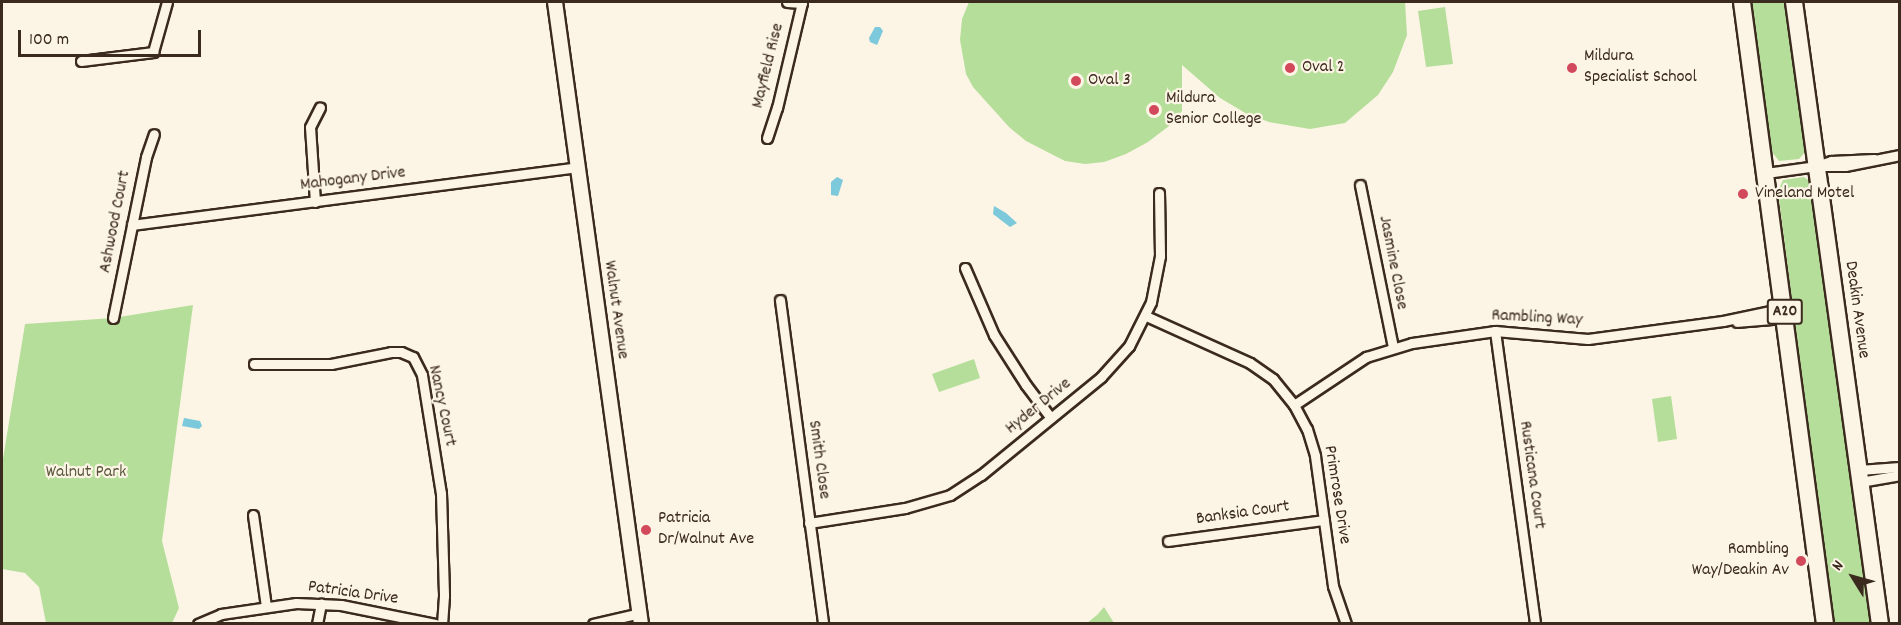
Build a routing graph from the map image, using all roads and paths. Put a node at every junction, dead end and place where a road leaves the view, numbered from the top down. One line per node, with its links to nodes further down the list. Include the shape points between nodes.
1 (168, 2): 7 (street, via 153,52)
2 (555, 2): 13 (street, Walnut Avenue)
3 (787, 2): 4 (street)
4 (802, 2): 10 (street, Mayfield Rise)
5 (1742, 2): 14 (highway, A20)
6 (1794, 2): 12 (highway, Deakin Avenue)
7 (81, 61)
8 (320, 107): 17 (street, via 310,127)
9 (154, 134): 18 (street, Ashwood Court)
10 (767, 138)
11 (1899, 155): 12 (street, via 1844,159)
12 (1817, 166): 14 (street); 31 (highway, Deakin Avenue)
13 (577, 167): 17 (street, Mahogany Drive); 38 (street, Walnut Avenue)
14 (1766, 173): 21 (highway, A20)
15 (1360, 185): 25 (street, Jasmine Close)
16 (1159, 193): 22 (street, Hyder Drive, via 1160,256)
17 (315, 202): 18 (street, Mahogany Drive)
18 (132, 225): 23 (street, Ashwood Court)
19 (965, 268): 28 (street, via 1000,344)
20 (780, 300): 34 (street, Smith Close)
21 (1785, 313): 24 (street, Rambling Way, via 1761,322 1723,321 1588,339); 47 (highway, A20)
22 (1146, 316): 27 (street, Primrose Drive, via 1250,363 1273,379); 28 (street, Hyder Drive, via 1115,363)
23 (113, 318)
24 (1495, 331): 25 (street, Rambling Way); 46 (street, Rusticana Court)
25 (1393, 347): 27 (street, Rambling Way, via 1366,357)
26 (254, 364): 42 (street, Nancy Court, via 331,364 391,352 413,357 422,375 441,494)
27 (1294, 405): 33 (street, Primrose Drive, via 1311,442)
28 (1051, 418): 34 (street, Hyder Drive, via 981,475 942,498)
29 (1899, 467): 31 (street)
30 (1899, 475): 31 (street)
31 (1859, 476): 48 (highway, Deakin Avenue)
32 (253, 515): 37 (street)
33 (1324, 520): 35 (street, Banksia Court); 45 (street, Primrose Drive, via 1333,586)
34 (809, 523): 44 (street, Smith Close)
35 (1168, 542)
36 (321, 603): 37 (street, Patricia Drive); 40 (street); 41 (street, Patricia Drive)
37 (266, 606): 39 (street, Patricia Drive, via 220,614)
38 (640, 618): 43 (street)
39 (198, 624)
40 (316, 624)
41 (435, 624)
42 (442, 624)
43 (593, 624)
44 (823, 624)
45 (1346, 624)
46 (1535, 624)
47 (1825, 624)
48 (1880, 624)

